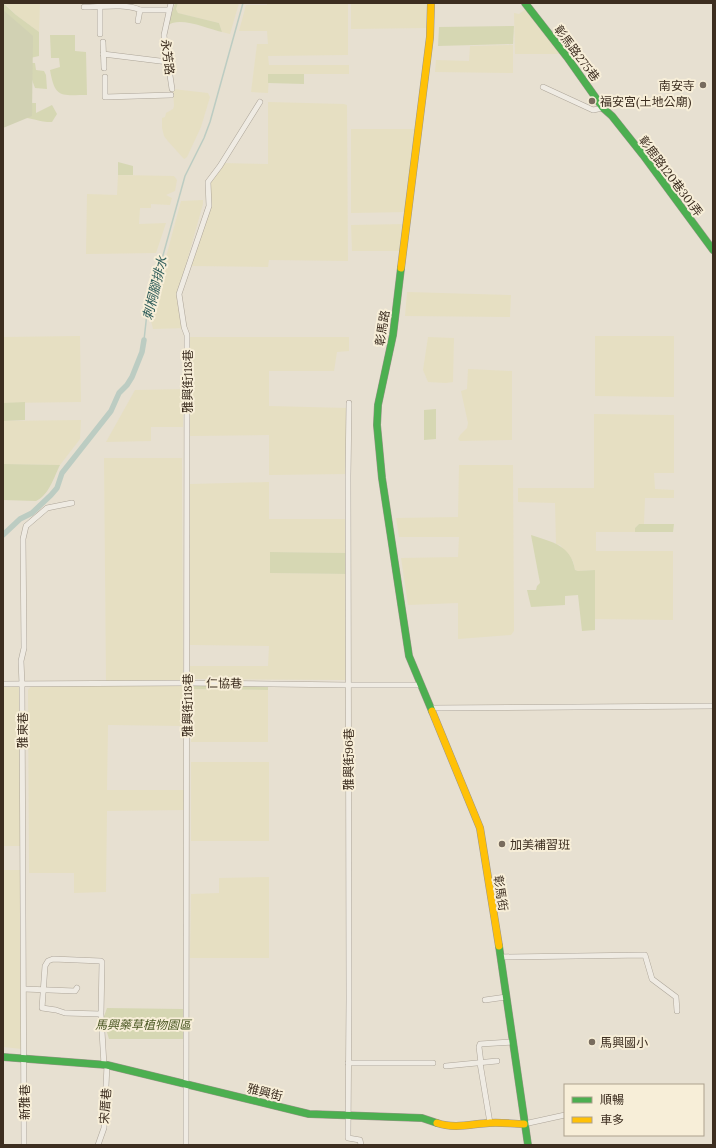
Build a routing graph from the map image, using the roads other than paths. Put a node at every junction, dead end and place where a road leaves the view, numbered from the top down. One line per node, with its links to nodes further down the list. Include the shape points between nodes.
1 (171, 3): 7 (street, 永芳路)
2 (432, 3): 24 (street, 彰馬路, via 393,335 378,405 377,425 382,478)
3 (524, 3): 19 (street, 彰馬路275巷)
4 (103, 5): 5 (street); 6 (street, via 134,7); 9 (street)
5 (84, 7)
6 (140, 10): 7 (street); 8 (street)
7 (169, 10): 12 (street, 永芳路, via 164,35)
8 (138, 21)
9 (100, 34)
10 (103, 42): 11 (street)
11 (103, 54): 12 (street); 13 (street)
12 (168, 62): 16 (street, 永芳路)
13 (104, 68)
14 (105, 77): 17 (street, via 106,97)
15 (543, 87): 19 (street, via 593,110)
16 (172, 89)
17 (171, 95)
18 (260, 102): 25 (street, 雅興街118巷, via 208,182 209,206 179,294 184,327 188,334)
19 (603, 108): 20 (street, 彰馬路275巷)
20 (612, 116): 21 (street, 彰鹿路120巷301弄)
21 (713, 250)
22 (349, 403): 28 (street, 雅興街96巷)
23 (72, 503): 27 (street, 雅東巷, via 47,508 26,526 24,648 20,660)
24 (409, 656): 29 (street, 彰馬街)
25 (187, 683): 27 (street, 仁協巷); 28 (street, 仁協巷); 49 (street, 雅興街118巷)
26 (3, 684): 27 (street, 仁協巷)
27 (22, 684): 34 (street, 雅東巷)
28 (348, 685): 29 (street, 仁協巷); 44 (street, 雅興街96巷)
29 (421, 685): 31 (street, 彰馬街)
30 (713, 706): 31 (street)
31 (431, 708): 32 (street, 彰馬街, via 480,828)
32 (501, 957): 36 (street, 彰馬街); 38 (street, via 645,956 652,979 676,997)
33 (77, 988): 35 (street, via 75,991)
34 (24, 989): 35 (street); 42 (street, 雅東巷)
35 (43, 990): 39 (street, via 42,1008 65,1013); 39 (street, via 45,966 50,960 101,961)
36 (506, 997): 37 (street); 40 (street, 彰馬街)
37 (485, 1000)
38 (677, 1011)
39 (101, 1014): 47 (street)
40 (512, 1042): 46 (street, via 480,1044); 53 (street, 彰馬街)
41 (3, 1057): 42 (street, 雅興街)
42 (24, 1059): 47 (street, 雅興街); 54 (street, 新雅巷)
43 (497, 1061): 46 (street)
44 (348, 1062): 45 (street); 50 (street, 雅興街96巷)
45 (433, 1063)
46 (481, 1063): 48 (street); 52 (street)
47 (106, 1065): 49 (street, 雅興街); 55 (street, 宋厝巷, via 104,1128)
48 (446, 1066)
49 (185, 1084): 50 (street, 雅興街, via 309,1114); 56 (street, 雅興街118巷)
50 (348, 1114): 52 (street, 雅興街, via 422,1118 450,1126); 57 (street, 雅興街96巷, via 348,1138 360,1140)
51 (564, 1115): 53 (street)
52 (490, 1123): 53 (street, 雅興街)
53 (524, 1124): 58 (street, 彰馬街)
54 (24, 1145)
55 (98, 1145)
56 (186, 1145)
57 (361, 1145)
58 (528, 1145)

